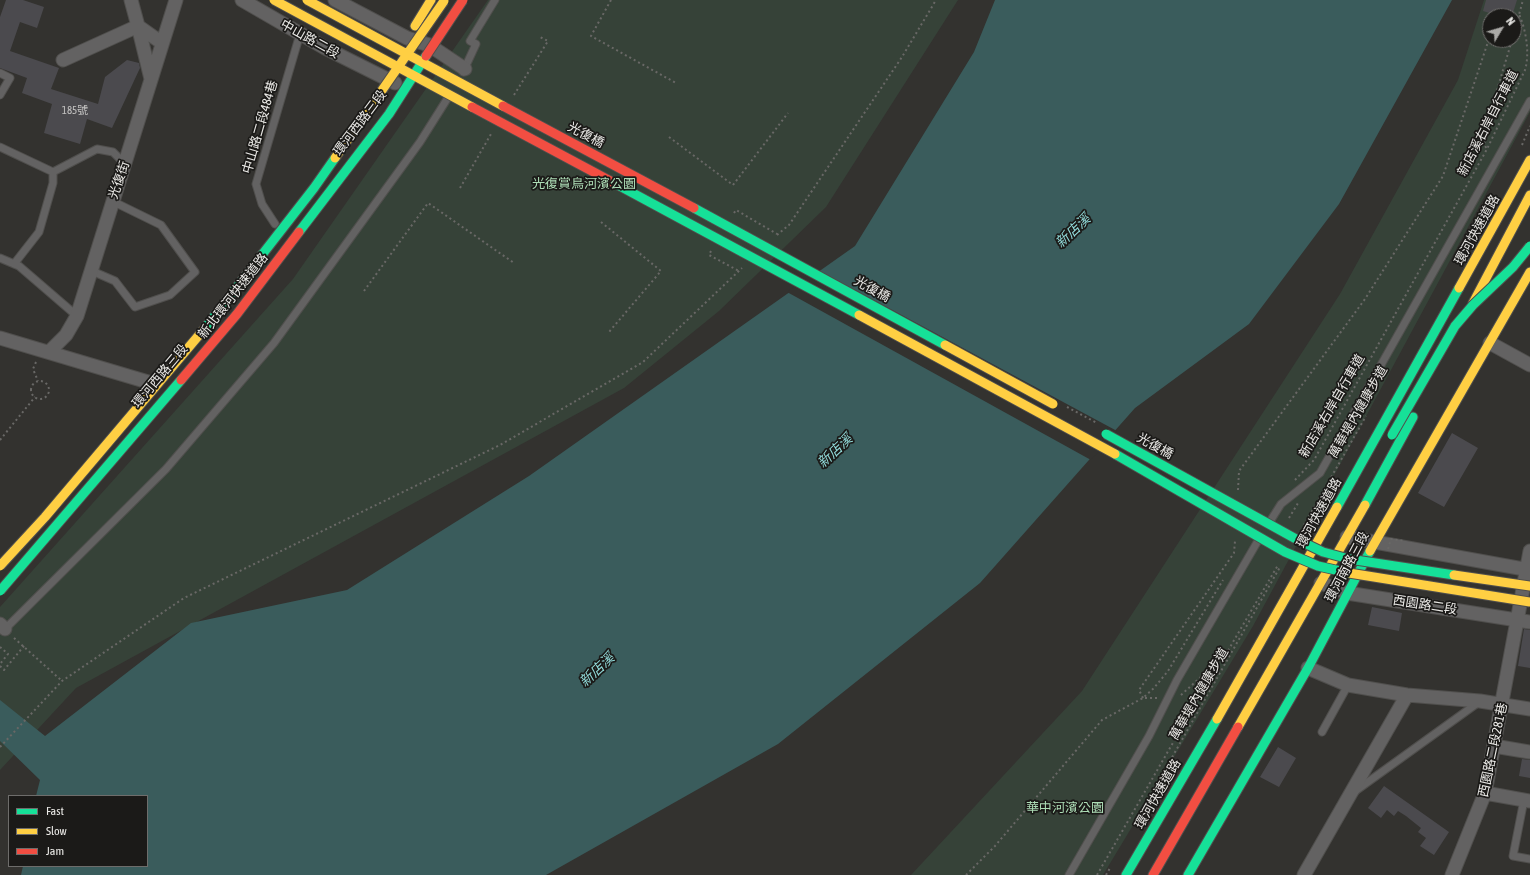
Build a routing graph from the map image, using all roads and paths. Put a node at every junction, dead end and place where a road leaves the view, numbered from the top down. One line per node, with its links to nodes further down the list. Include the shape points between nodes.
1 (130, 0): 15 (street)
2 (176, 0): 19 (street, 光復街)
3 (242, 0): 16 (street, 中山路二段)
4 (274, 0): 101 (main road, 光復橋, bridge, via 1082,435 1285,552 1318,566 1364,576)
5 (307, 0): 71 (main road, 光復橋, bridge)
6 (336, 0): 18 (street)
7 (431, 0): 18 (main road)
8 (445, 0): 92 (main road, 新北環河快速道路, bridge, via 300,206 199,335)
9 (458, 0): 20 (main road, 環河西路三段)
10 (462, 0): 99 (main road, 新北環河快速道路, bridge, via 389,114 237,314)
11 (495, 0): 24 (lane, via 470,41 476,44)
12 (612, 0): 28 (path, via 591,36)
13 (936, 0): 51 (path, via 902,57 789,224)
14 (1522, 21): 39 (path, 新店溪右岸自行車道, via 1528,60)
15 (138, 26): 19 (street); 23 (street); 27 (street)
16 (300, 34): 26 (street, 中山路二段); 50 (lane, 中山路二段484巷, via 256,184 262,204)
17 (540, 37): 31 (path, via 548,41)
18 (407, 38): 20 (street); 26 (main road)
19 (162, 44): 27 (street, 光復街)
20 (429, 45): 24 (street); 29 (main road, 環河西路三段)
21 (1486, 48): 77 (path, via 1443,176 1365,299 1239,472)
22 (1510, 48): 39 (path, via 1483,137)
23 (63, 60)
24 (465, 69): 103 (lane, via 420,142 274,343 166,469)
25 (0, 73): 30 (lane, via 10,78)
26 (378, 78): 29 (street, 中山路二段)
27 (151, 80): 43 (street, 光復街)
28 (676, 83)
29 (402, 87): 95 (main road, 環河西路三段, via 189,363)
30 (0, 95)
31 (511, 101)
32 (1530, 101): 127 (lane, via 1320,473 1280,504 1176,680 1149,736)
33 (360, 106): 42 (main road, 環河西路三段)
34 (788, 113): 37 (path, via 733,185)
35 (1530, 126): 40 (path)
36 (495, 128): 45 (path)
37 (669, 137)
38 (0, 147): 44 (lane)
39 (1487, 149): 76 (path, 新店溪右岸自行車道, via 1314,460)
40 (1519, 151)
41 (1530, 160): 105 (main road, 環河快速道路)
42 (320, 163)
43 (125, 164): 44 (lane, via 113,152 97,149); 48 (street, 光復街)
44 (53, 172): 55 (lane, via 53,184 39,232)
45 (460, 188)
46 (301, 189): 50 (main road)
47 (1530, 194): 83 (main road, via 1384,472)
48 (112, 201): 57 (street, 光復街); 57 (lane, via 161,225 195,272 170,295 135,307 115,281)
49 (601, 222): 62 (path, via 661,272)
50 (275, 224): 60 (main road)
51 (772, 240)
52 (1530, 246): 74 (main road, bridge, via 1458,322)
53 (0, 258): 55 (lane)
54 (514, 263): 59 (path, via 428,203)
55 (14, 264): 61 (lane)
56 (745, 266): 109 (path, via 643,362 500,445 184,598)
57 (92, 271): 61 (street, 光復街)
58 (1530, 272): 64 (main road, 環河南路三段)
59 (364, 291)
60 (218, 296)
61 (77, 316): 66 (street, 光復街, via 66,335)
62 (609, 332)
63 (1, 340): 66 (street)
64 (1490, 343): 67 (street); 86 (main road, 環河南路三段)
65 (178, 345): 69 (main road, 環河西路三段)
66 (46, 351): 68 (path, via 32,369); 69 (street)
67 (1530, 365)
68 (38, 381): 70 (path, via 32,386 31,392); 70 (path, via 46,384 48,392 43,398)
69 (148, 382): 79 (main road, 環河西路三段)
70 (35, 397): 75 (path)
71 (1063, 410)
72 (1366, 416): 82 (path, 萬華堤內健康步道)
73 (1098, 429): 87 (main road, 光復橋, bridge, via 1296,539)
74 (1390, 439)
75 (0, 440)
76 (1292, 483)
77 (1237, 494)
78 (1301, 499): 81 (path)
79 (46, 500)
80 (31, 518): 89 (main road)
81 (1289, 520)
82 (1304, 526)
83 (1347, 537): 86 (street); 97 (main road)
84 (1235, 538): 112 (path, via 1234,553 1139,690)
85 (1405, 541): 90 (path, bridge, via 1391,539)
86 (1374, 543): 94 (street); 100 (main road, 環河南路三段)
87 (1324, 549): 98 (main road, 光復橋, bridge, via 1374,563); 105 (main road)
88 (1530, 551): 94 (street, 西園路二段281巷)
89 (0, 553)
90 (1386, 554)
91 (1280, 560): 128 (path, via 1226,654 1210,670 1209,680)
92 (0, 566)
93 (1281, 566): 123 (path, 萬華堤內健康步道)
94 (1528, 569): 102 (street, 西園路二段281巷)
95 (0, 578)
96 (1224, 578): 112 (path, via 1168,671)
97 (1321, 583): 100 (street, 西園路二段); 131 (main road)
98 (1530, 586)
99 (0, 591)
100 (1347, 593): 102 (street, 西園路二段); 108 (main road, 環河南路三段)
101 (1530, 602)
102 (1524, 621): 114 (street, 西園路二段281巷)
103 (3, 627): 104 (path)
104 (24, 646): 107 (path, via 4,670); 109 (path)
105 (1259, 646): 130 (main road, 環河快速道路)
106 (0, 647): 107 (path, via 8,654)
107 (0, 665)
108 (1308, 668): 110 (street); 132 (main road, 環河南路三段)
109 (62, 681): 118 (path)
110 (1348, 685): 111 (street); 116 (lane)
111 (1407, 695): 113 (street); 121 (street)
112 (1144, 698): 126 (path, via 1102,720 995,846)
113 (1480, 701): 114 (street); 121 (lane)
114 (1502, 705): 115 (street); 117 (street, 西園路二段281巷)
115 (1530, 709)
116 (1322, 732)
117 (1494, 746): 119 (street); 120 (street, 西園路二段281巷)
118 (0, 747)
119 (1530, 752)
120 (1485, 793): 122 (street); 134 (street, 西園路二段281巷)
121 (1351, 795): 133 (street)
122 (1527, 800): 124 (lane, via 1513,856)
123 (1145, 806)
124 (1530, 859)
125 (1113, 861): 129 (path)
126 (966, 875)
127 (1069, 875)
128 (1097, 875)
129 (1106, 875)
130 (1126, 875)
131 (1153, 875)
132 (1188, 875)
133 (1304, 875)
134 (1452, 875)

